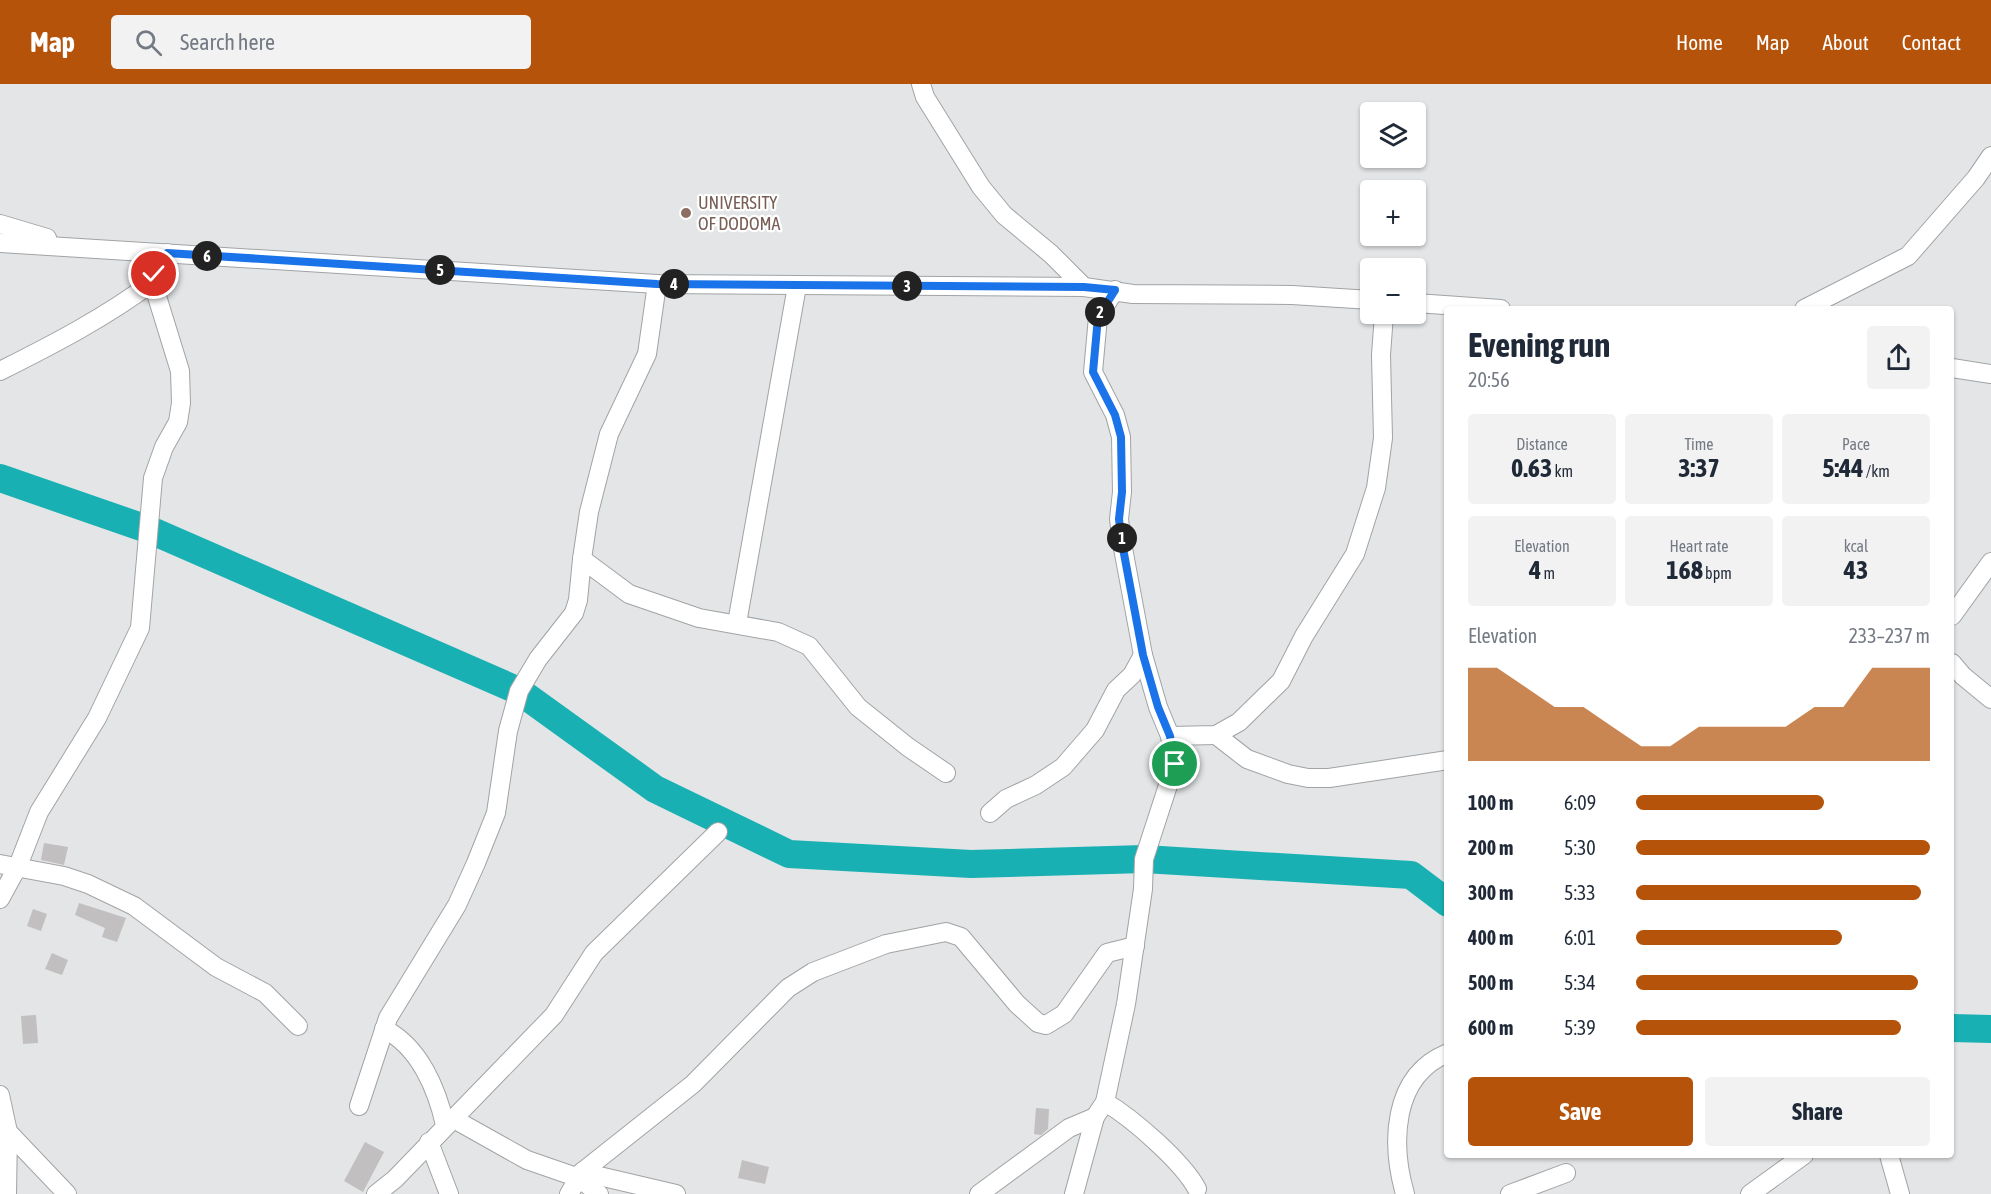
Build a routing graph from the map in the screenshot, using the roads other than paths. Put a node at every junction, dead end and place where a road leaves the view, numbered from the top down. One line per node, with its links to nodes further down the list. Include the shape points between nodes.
1 (921, 84): 10 (street, via 925,97 981,187 1004,215)
2 (1991, 156): 15 (street, via 1908,256)
3 (0, 224): 5 (street)
4 (0, 243): 5 (street)
5 (76, 247): 6 (street)
6 (167, 253): 7 (street, via 156,267); 8 (street)
7 (154, 281): 18 (street, via 123,304); 33 (street, via 182,391 178,422 153,478 140,628 97,718)
8 (657, 284): 9 (street); 20 (street, via 647,354 609,434 589,512)
9 (797, 286): 10 (street); 23 (street)
10 (1084, 287): 11 (street)
11 (1115, 290): 12 (street, via 1133,294); 24 (street, via 1098,317 1093,372 1115,415 1121,437 1119,519)
12 (1360, 299)
13 (1426, 304): 14 (street)
14 (1458, 306)
15 (1810, 306)
16 (1384, 324): 27 (street, via 1383,438 1376,488 1355,554 1281,681 1239,722)
17 (1954, 369): 19 (street)
18 (0, 371)
19 (1991, 374)
20 (582, 559): 23 (street, via 629,594 699,618); 37 (street, via 574,614 538,659 519,691 508,731 496,813 476,863 457,905 398,999)
21 (1991, 562): 22 (street)
22 (1954, 613)
23 (736, 623): 30 (street, via 786,634 809,646 858,707)
24 (1143, 655): 28 (street); 31 (street, via 1132,675 1116,690 1095,730 1063,767 1036,786 1006,799)
25 (1954, 665): 26 (street)
26 (1991, 699)
27 (1216, 735): 28 (street); 29 (street, via 1247,759 1308,778)
28 (1170, 736): 35 (street, via 1175,764 1144,859)
29 (1444, 761)
30 (946, 773)
31 (990, 813)
32 (718, 832): 42 (street, via 594,953 554,1015)
33 (9, 865): 34 (street); 36 (street, via 88,884 134,906 216,967 265,993)
34 (0, 899)
35 (1134, 946): 41 (street, via 1124,1015); 48 (street, via 1107,953 1064,1014 1046,1025 1038,1023 1017,1004 971,946 946,932 886,944 813,972 768,1006 693,1084)
36 (298, 1026)
37 (384, 1029): 40 (street); 42 (street, via 415,1055)
38 (1444, 1054): 59 (street, via 1418,1075 1401,1107 1396,1147)
39 (0, 1095): 43 (street)
40 (359, 1106)
41 (1100, 1110): 49 (street, via 1120,1111 1187,1174); 57 (street); 58 (street)
42 (448, 1122): 44 (street); 48 (street, via 527,1160)
43 (8, 1132): 50 (street); 51 (street)
44 (429, 1142): 52 (street); 53 (street)
45 (1800, 1158): 61 (street)
46 (1890, 1158): 62 (street)
47 (1566, 1173): 60 (street)
48 (580, 1175): 54 (street); 55 (street); 56 (street)
49 (1197, 1189)
50 (7, 1194)
51 (67, 1194)
52 (376, 1194)
53 (449, 1194)
54 (569, 1194)
55 (600, 1194)
56 (675, 1194)
57 (979, 1194)
58 (1074, 1194)
59 (1405, 1194)
60 (1510, 1194)
61 (1750, 1194)
62 (1900, 1194)

